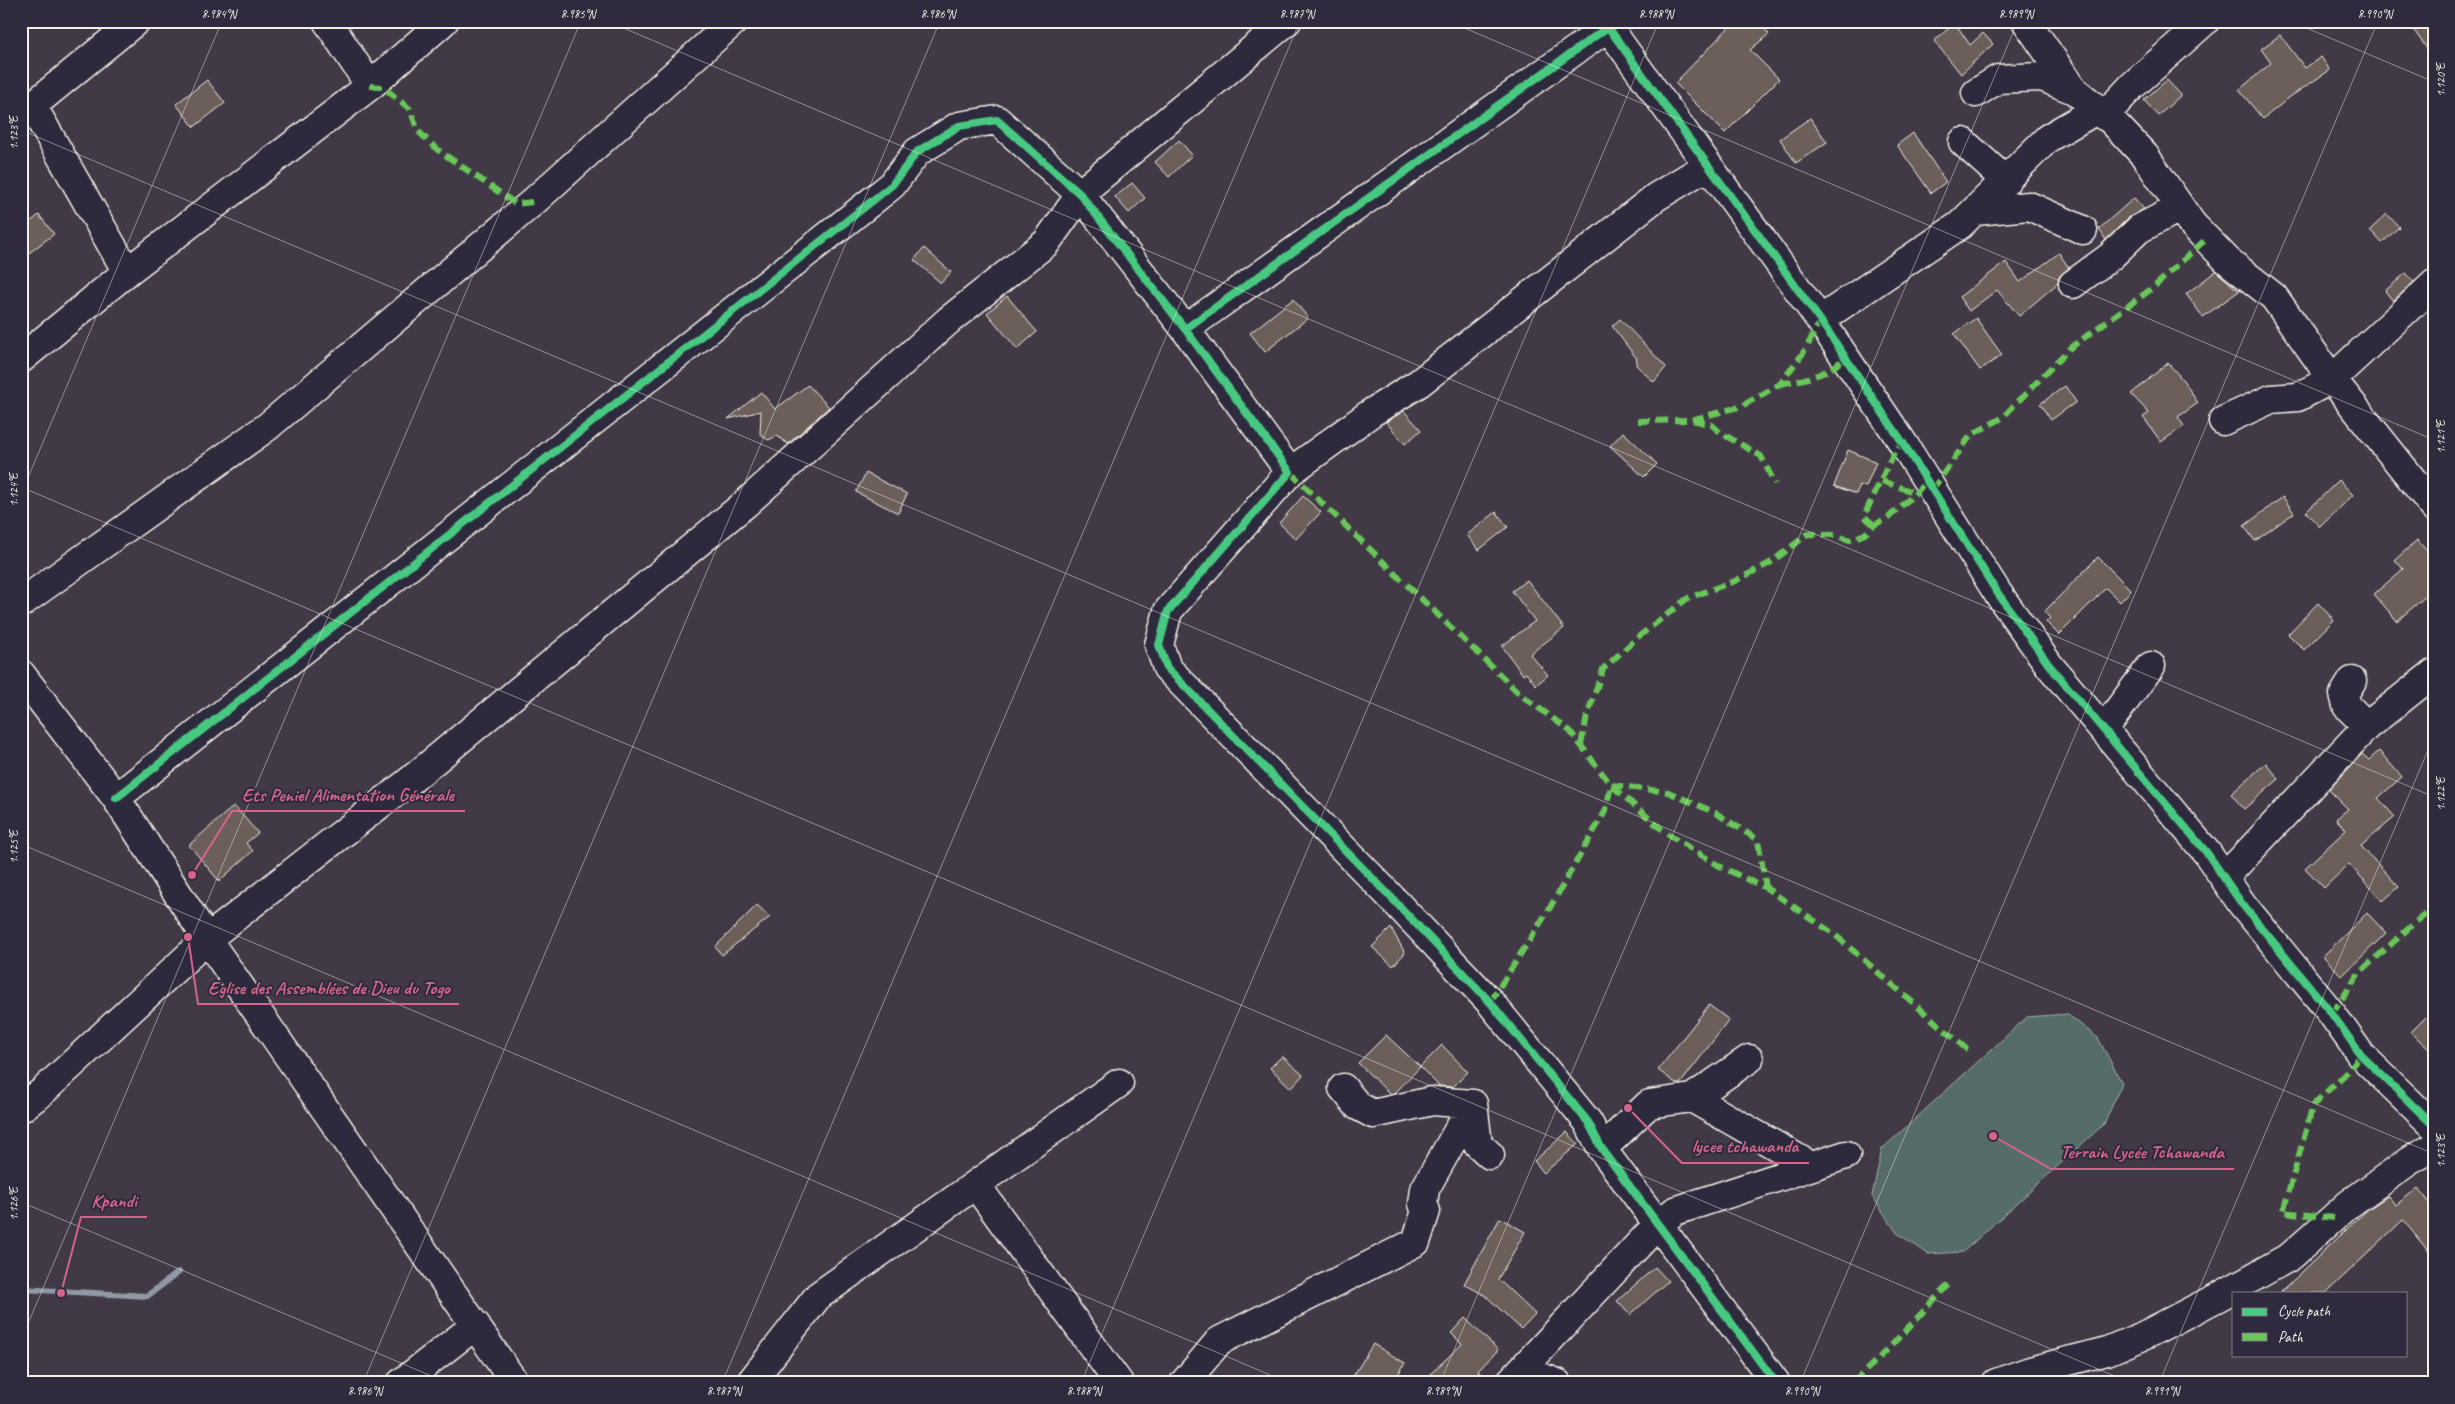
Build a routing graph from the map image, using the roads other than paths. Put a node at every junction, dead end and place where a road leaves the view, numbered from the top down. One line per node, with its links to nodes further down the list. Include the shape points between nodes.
1 (136, 21): 12 (street)
2 (327, 21): 9 (street)
3 (444, 21): 9 (street)
4 (734, 21): 31 (street, via 534,202 267,427)
5 (1287, 21): 17 (street)
6 (2026, 21): 10 (street)
7 (2205, 21): 13 (street)
8 (1609, 23): 15 (street); 25 (street)
9 (370, 86): 21 (street)
10 (2074, 90): 11 (street, via 2042,77 1998,79); 13 (street)
11 (1976, 93)
12 (27, 111): 21 (street)
13 (2100, 113): 16 (street, via 2048,138); 18 (street, via 2145,156)
14 (1963, 142): 16 (street)
15 (1707, 166): 24 (street); 29 (street, via 1656,197 1419,383)
16 (2006, 181): 19 (street)
17 (1080, 194): 25 (street); 38 (street, via 997,120 958,126 917,152 892,185 872,202); 40 (street, via 1046,243 949,320 745,504 406,784)
18 (2179, 208): 22 (street, via 2139,229 2111,256); 27 (street, via 2228,261 2274,297)
19 (1975, 211): 20 (street, via 2029,206); 24 (street, via 1960,225)
20 (2083, 230)
21 (128, 272): 26 (street)
22 (2073, 284)
23 (2434, 284): 27 (street)
24 (1820, 320): 37 (street, via 1997,592 2049,665)
25 (1185, 329): 29 (street)
26 (21, 359)
27 (2332, 379): 28 (street, via 2298,397 2271,399); 30 (street)
28 (2223, 421)
29 (1290, 472): 48 (street, via 1168,611 1159,645 1167,668 1490,1002 1588,1122)
30 (2434, 507)
31 (21, 603)
32 (2151, 666): 37 (street)
33 (21, 674): 38 (street)
34 (2434, 674): 36 (street)
35 (2352, 682): 36 (street, via 2344,694 2348,706)
36 (2366, 726): 39 (street)
37 (2104, 729): 39 (street)
38 (116, 798): 40 (street)
39 (2225, 877): 47 (street, via 2361,1055)
40 (207, 939): 46 (street); 55 (street)
41 (1750, 1059): 44 (street)
42 (1119, 1082): 53 (street)
43 (1343, 1088): 45 (street, via 1358,1106 1373,1114 1432,1101)
44 (1692, 1098): 48 (street, via 1649,1104); 52 (street)
45 (1473, 1104): 50 (street, via 1478,1144); 61 (street, via 1425,1189 1423,1204 1426,1211 1416,1242 1219,1341)
46 (21, 1108)
47 (2434, 1126)
48 (1602, 1149): 54 (street)
49 (2428, 1154): 64 (street, via 2349,1204 2291,1256 2220,1296 2107,1351)
50 (1490, 1155)
51 (1846, 1155): 52 (street)
52 (1811, 1166): 54 (street, via 1675,1211)
53 (976, 1185): 59 (street, via 818,1296); 60 (street)
54 (1658, 1224): 56 (street); 63 (street)
55 (476, 1324): 57 (street); 58 (street)
56 (1516, 1377): 62 (street)
57 (401, 1383)
58 (514, 1383)
59 (750, 1383)
60 (1119, 1383)
61 (1184, 1383)
62 (1557, 1383)
63 (1776, 1383)
64 (1996, 1383)

